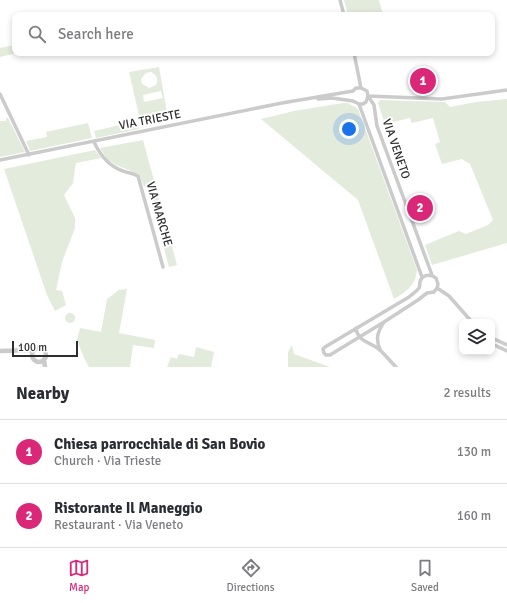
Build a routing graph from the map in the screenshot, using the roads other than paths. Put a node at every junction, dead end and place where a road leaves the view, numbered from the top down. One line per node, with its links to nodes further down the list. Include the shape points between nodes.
1 (340, 0): 2 (street)
2 (343, 12)
3 (355, 56): 4 (street)
4 (361, 88): 6 (street); 8 (street, via 367,91)
5 (507, 90): 8 (street, via 442,99)
6 (353, 91): 9 (street); 10 (street)
7 (0, 94): 13 (street)
8 (368, 96): 11 (street, via 365,102); 16 (street, VIA VENETO, via 374,105 377,126)
9 (304, 99): 10 (street, via 332,98); 12 (street, VIA TRIESTE)
10 (353, 101): 11 (street)
11 (359, 104): 17 (street, VIA VENETO)
12 (94, 142): 13 (street, VIA TRIESTE); 15 (street, VIA MARCHE, via 101,155 111,164 138,176)
13 (29, 155): 14 (street, VIA TRIESTE)
14 (0, 160)
15 (163, 267)
16 (432, 275): 17 (street); 19 (street, via 437,280)
17 (422, 278): 18 (street)
18 (420, 286): 20 (street); 23 (street, via 409,297)
19 (437, 288): 20 (street, via 431,293); 21 (street, via 449,296)
20 (426, 293): 22 (street)
21 (469, 319)
22 (384, 322): 24 (street); 28 (street, via 377,337)
23 (356, 328): 24 (street); 24 (street, via 325,347 323,351 330,355)
24 (359, 337): 28 (street)
25 (495, 339): 27 (street)
26 (495, 345): 30 (street)
27 (507, 345)
28 (380, 350): 35 (street)
29 (0, 351): 31 (street)
30 (507, 351)
31 (33, 352): 32 (street, via 38,348 44,350); 33 (street, via 34,359)
32 (44, 359): 33 (street); 34 (street)
33 (38, 361): 34 (street)
34 (44, 367)
35 (396, 367)

